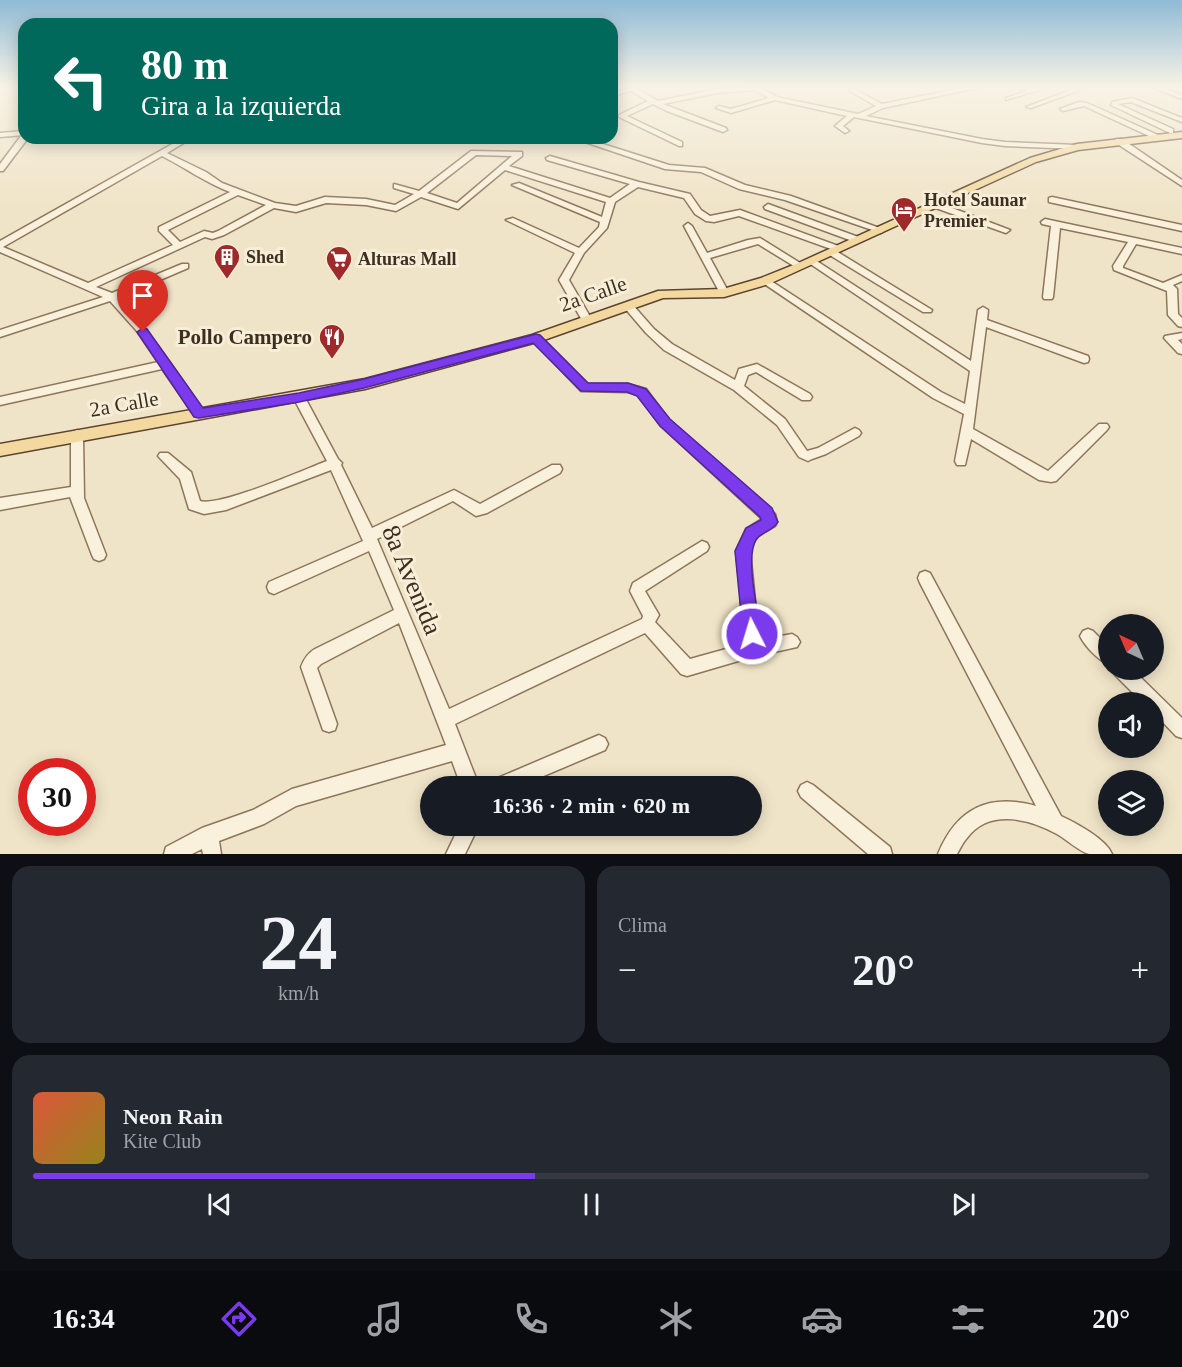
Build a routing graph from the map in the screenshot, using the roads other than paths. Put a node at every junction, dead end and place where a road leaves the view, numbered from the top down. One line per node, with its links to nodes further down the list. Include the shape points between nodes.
1 (643, 127): 18 (street)
2 (715, 127): 8 (street)
3 (840, 127): 9 (street)
4 (916, 127): 19 (street, via 1005,144)
5 (1131, 127): 13 (street)
6 (1162, 127): 10 (street)
7 (1182, 128): 10 (street)
8 (723, 130)
9 (845, 131)
10 (1176, 133): 13 (main road, 2a Calle)
11 (18, 136): 12 (street)
12 (0, 137)
13 (1149, 137): 14 (main road, 2a Calle)
14 (1119, 141): 19 (main road, 2a Calle); 25 (street)
15 (18, 144): 23 (street)
16 (177, 144): 20 (street)
17 (597, 144): 41 (street, via 668,167 702,170 742,187 788,198)
18 (678, 144)
19 (1077, 147): 33 (main road, 2a Calle, via 1033,160)
20 (162, 153): 28 (street); 46 (street)
21 (550, 158): 24 (street)
22 (504, 166): 29 (street, via 458,206); 29 (street, via 519,154 474,153); 31 (street)
23 (0, 169)
24 (637, 184): 31 (street); 47 (street, via 687,196 698,212 710,220 740,213)
25 (1182, 184)
26 (516, 185): 36 (street)
27 (397, 186): 29 (street)
28 (237, 192): 32 (street); 45 (street, via 162,229)
29 (420, 194): 32 (street, via 396,208 325,200 296,209)
30 (1052, 200): 40 (street)
31 (611, 201): 36 (street)
32 (273, 205): 45 (street, via 221,233 204,234)
33 (936, 206): 41 (main road, 2a Calle); 42 (street)
34 (768, 207): 43 (street)
35 (510, 220): 49 (street)
36 (605, 221): 49 (street)
37 (1045, 222): 38 (street)
38 (1056, 224): 44 (street); 59 (street)
39 (688, 226): 50 (street)
40 (1182, 228)
41 (881, 230): 43 (main road, 2a Calle)
42 (1006, 230)
43 (858, 240): 47 (main road, 2a Calle)
44 (1133, 242): 48 (street); 56 (street, via 1119,270)
45 (178, 245): 55 (street)
46 (0, 247): 55 (street)
47 (835, 251): 51 (main road, 2a Calle); 61 (street)
48 (1182, 251)
49 (580, 252): 62 (street, via 564,280)
50 (705, 257): 51 (street, via 760,242); 57 (street)
51 (806, 263): 54 (main road, 2a Calle); 70 (street)
52 (185, 266): 58 (street)
53 (1182, 278): 56 (street)
54 (765, 281): 57 (main road, 2a Calle); 75 (street, via 937,395)
55 (89, 286): 58 (street)
56 (1168, 286): 63 (street, via 1173,315)
57 (724, 293): 60 (main road, 2a Calle, via 662,294)
58 (112, 297): 64 (street); 69 (street)
59 (1048, 297)
60 (628, 306): 62 (main road, 2a Calle); 71 (street, via 668,347)
61 (927, 310)
62 (587, 320): 66 (main road, 2a Calle)
63 (1182, 324)
64 (0, 334)
65 (1182, 336): 67 (street, via 1169,338)
66 (536, 338): 73 (main road, 2a Calle); 98 (street, via 585,388 628,388 642,392 665,423 770,518 767,526 751,533 743,551)
67 (1182, 350)
68 (1084, 359): 70 (street, via 982,316)
69 (166, 364): 74 (street); 76 (street)
70 (975, 369): 75 (street)
71 (738, 387): 72 (street, via 743,372 758,368); 79 (street, via 781,422 798,449 808,456)
72 (806, 397)
73 (299, 398): 76 (main road, 2a Calle); 84 (street, 8a Avenida)
74 (0, 401)
75 (970, 412): 78 (street)
76 (199, 413): 80 (main road, 2a Calle)
77 (1103, 427): 78 (street, via 1051,477)
78 (967, 431): 83 (street)
79 (855, 433)
80 (77, 435): 81 (main road, 2a Calle); 86 (street)
81 (0, 450)
82 (164, 456): 84 (street, via 186,476 194,505 204,508 226,504)
83 (961, 460)
84 (336, 463): 88 (street, 8a Avenida)
85 (556, 469): 88 (street, via 482,509 476,510 454,495)
86 (76, 491): 87 (street); 90 (street)
87 (0, 504)
88 (369, 541): 92 (street); 93 (street, 8a Avenida)
89 (702, 546): 94 (street, via 638,588 639,597 651,615)
90 (99, 555)
91 (925, 578): 108 (street)
92 (274, 587)
93 (402, 614): 100 (street, 8a Avenida); 101 (street, via 321,654 312,663 310,672)
94 (647, 624): 98 (street, via 687,668); 100 (street)
95 (1088, 636): 97 (street)
96 (792, 642): 98 (street)
97 (1098, 646)
98 (752, 649)
99 (1132, 680): 102 (street)
100 (444, 720): 104 (street, 8a Avenida)
101 (328, 724)
102 (1182, 730)
103 (599, 744): 106 (street)
104 (457, 751): 105 (street, 8a Avenida); 109 (street, via 292,798 258,818)
105 (466, 776)
106 (523, 776)
107 (807, 791): 114 (street)
108 (1053, 820): 115 (street, via 998,809 978,814 963,824); 116 (street)
109 (209, 835): 111 (street); 112 (street)
110 (464, 836): 113 (street)
111 (173, 854)
112 (212, 854)
113 (454, 854)
114 (883, 854)
115 (947, 854)
116 (1103, 854)

